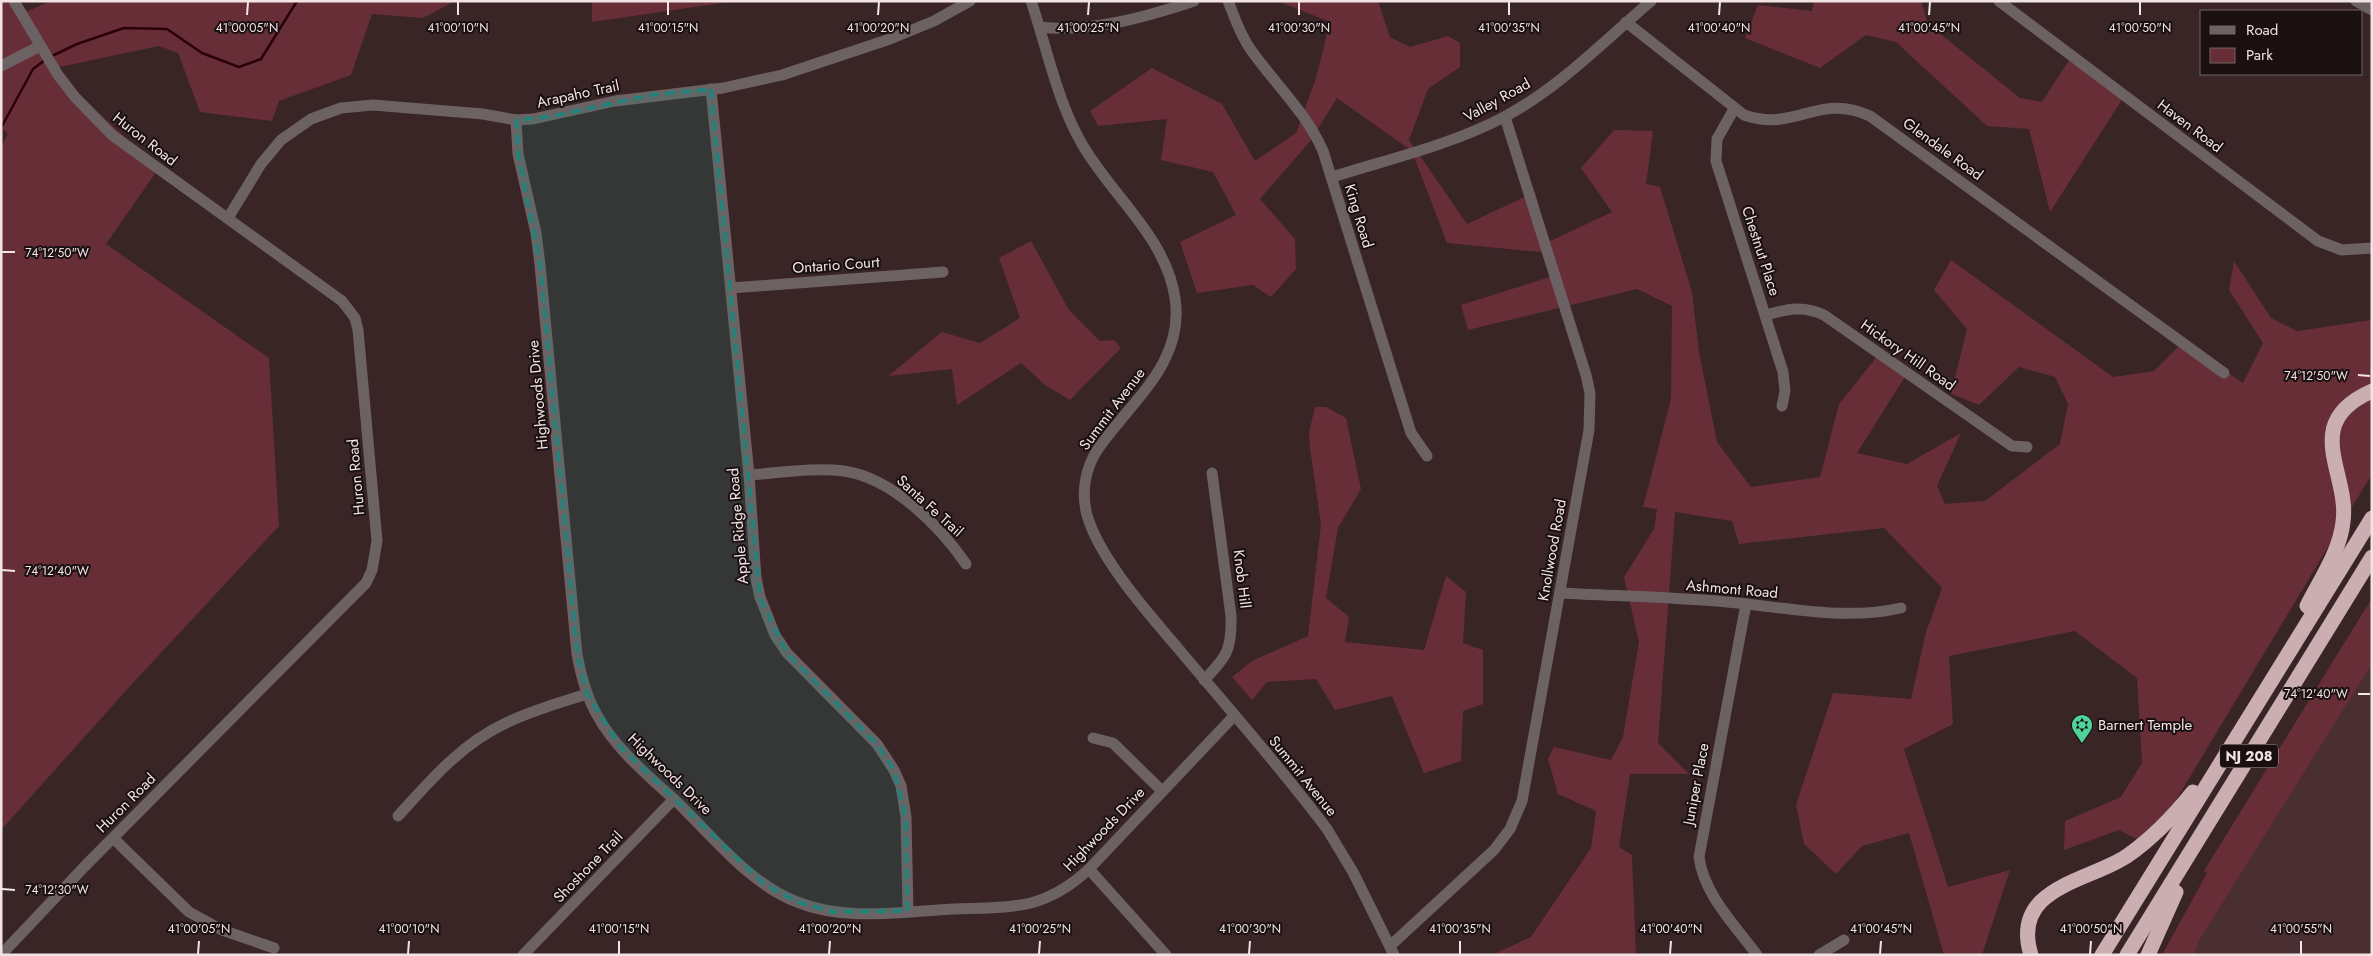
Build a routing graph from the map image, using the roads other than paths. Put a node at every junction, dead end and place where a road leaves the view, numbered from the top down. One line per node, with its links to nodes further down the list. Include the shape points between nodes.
1 (14, 1): 12 (street, Huron Road)
2 (970, 1): 14 (street, Arapaho Trail, via 934,21 890,39 782,75)
3 (1032, 1): 11 (street, Summit Avenue)
4 (1194, 1): 11 (street, via 1108,23 1062,29)
5 (1228, 1): 18 (street, King Road, via 1250,49 1316,134)
6 (1651, 1): 10 (street, Valley Road)
7 (1999, 1): 20 (street, Haven Road, via 2318,241 2342,250)
8 (2356, 1): 9 (street)
9 (2372, 10)
10 (1626, 22): 15 (street, Glendale Road); 16 (street, Valley Road, via 1546,90)
11 (1040, 27): 37 (street, Summit Avenue, via 1062,98 1081,143 1159,252 1172,281 1175,299 1176,321 1168,358 1091,461 1084,487 1087,515 1131,591)
12 (40, 46): 13 (street); 19 (street, Huron Road, via 75,97 112,134)
13 (1, 66)
14 (711, 89): 17 (street, Arapaho Trail, via 650,95 553,116); 22 (street, Apple Ridge Road)
15 (1734, 109): 23 (street, Chestnut Place, via 1717,139 1716,161); 24 (street, Glendale Road, via 1769,121 1794,118 1831,107 1857,110 1870,116)
16 (1505, 117): 18 (street, Valley Road, via 1451,140); 34 (street, Knollwood Road, via 1590,393 1590,430)
17 (516, 120): 19 (street, Arapaho Trail, via 483,114 372,105 326,113 296,128 269,153); 39 (street, Highwoods Drive, via 518,154 540,265 577,654)
18 (1332, 178): 28 (street, King Road, via 1411,433)
19 (228, 218): 47 (street, Huron Road, via 342,301 355,318 376,554 366,583)
20 (2372, 248)
21 (943, 272): 22 (street, Ontario Court)
22 (731, 288): 30 (street, Apple Ridge Road)
23 (1766, 315): 26 (street, Chestnut Place, via 1783,372 1785,391); 27 (street, Hickory Hill Road, via 1798,308 1824,315 2012,446)
24 (2224, 373)
25 (2372, 390): 38 (highway, via 2353,400 2335,428 2332,448 2343,504 2343,525 2330,560)
26 (1782, 406)
27 (2026, 448)
28 (1427, 456)
29 (1212, 473): 37 (street, Knob Hill, via 1232,635 1225,659)
30 (749, 475): 33 (street, Santa Fe Trail, via 828,470 875,480 902,498 944,536); 49 (street, Apple Ridge Road, via 756,578 775,635 800,667 877,744 900,786 906,817)
31 (2372, 518): 38 (highway, NJ 208)
32 (2372, 557): 43 (highway, NJ 208)
33 (966, 564)
34 (1560, 593): 35 (street, Ashmont Road); 52 (street, Knollwood Road, via 1517,816 1494,850)
35 (1746, 604): 36 (street, Ashmont Road, via 1836,615 1880,613); 56 (street, Juniper Place, via 1699,857 1709,890)
36 (1901, 608)
37 (1204, 680): 40 (street, Summit Avenue)
38 (2271, 682): 42 (highway, NJ 208)
39 (587, 694): 45 (street, Highwoods Drive, via 596,715 620,747); 46 (street, via 526,714 484,735 450,761)
40 (1234, 716): 44 (street, Highwoods Drive); 52 (street, Summit Avenue, via 1326,829 1353,872)
41 (1093, 738): 44 (street, via 1113,742)
42 (2229, 749): 58 (highway, via 2175,814 2145,843 2105,868 2065,883 2047,895 2030,922 2028,942); 59 (highway, NJ 208)
43 (2249, 756): 60 (highway, NJ 208); 61 (highway, via 2172,898)
44 (1162, 790): 48 (street, Highwoods Drive)
45 (674, 799): 49 (street, Highwoods Drive, via 751,873 780,894 820,909 851,913); 53 (street, Shoshone Trail)
46 (398, 816)
47 (113, 838): 51 (street, via 189,912 222,930); 54 (street, Huron Road)
48 (1089, 869): 49 (street, Highwoods Drive, via 1061,890 1031,903); 55 (street)
49 (908, 911)
50 (1844, 940): 57 (street)
51 (274, 948)
52 (1392, 950)
53 (526, 954)
54 (1, 955)
55 (1166, 955)
56 (1757, 955)
57 (1819, 955)
58 (2031, 955)
59 (2102, 955)
60 (2127, 955)
61 (2148, 955)

